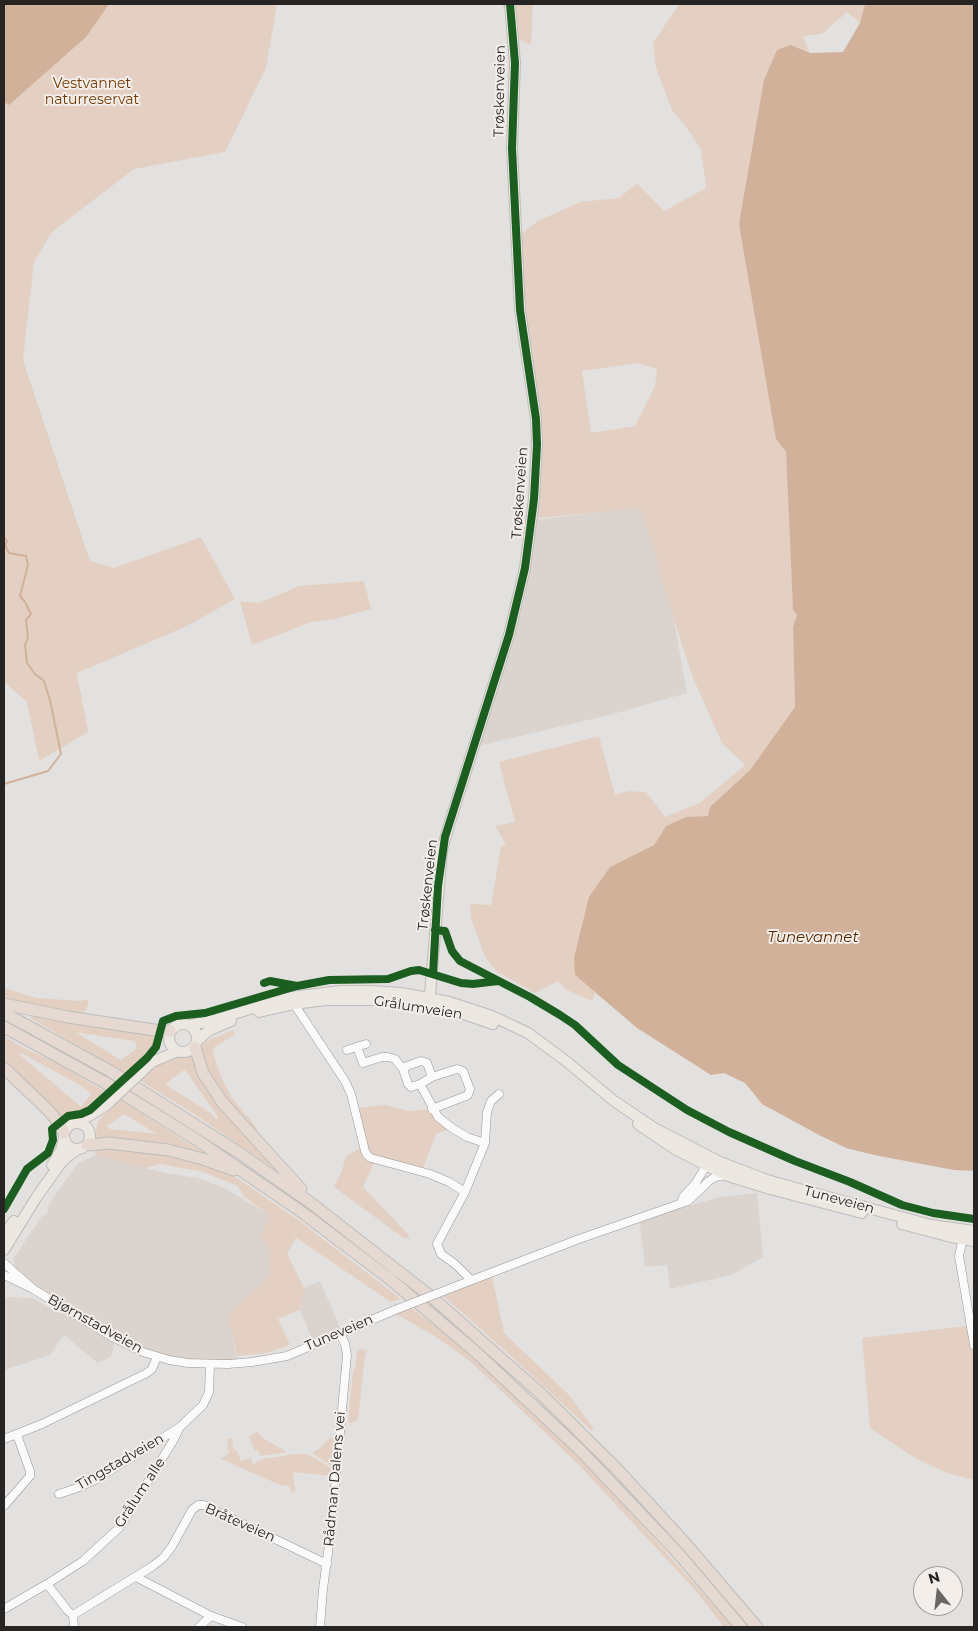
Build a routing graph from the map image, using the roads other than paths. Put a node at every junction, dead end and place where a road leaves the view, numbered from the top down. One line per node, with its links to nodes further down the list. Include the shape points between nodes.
1 (510, 4): 3 (main road, Trøskenveien, via 515,63 512,148 520,310 536,419 534,499 525,568 509,635 445,837)
2 (284, 998): 3 (main road, Grålumveien, via 371,991); 5 (street); 7 (main road, Grålumveien)
3 (429, 1002): 5 (main road, Grålumveien, via 351,999); 21 (main road, Grålumveien, via 449,1002 492,1016 528,1033)
4 (4, 1004): 9 (highway, via 161,1031)
5 (294, 1004): 10 (main road, Grålumveien, via 229,1022 208,1031); 33 (street, via 346,1081 367,1155 430,1174)
6 (4, 1013): 34 (highway, via 175,1111)
7 (190, 1025): 9 (main road, via 176,1025); 10 (main road, via 196,1031)
8 (4, 1027): 32 (highway, via 129,1098)
9 (170, 1037): 14 (main road); 15 (main road)
10 (196, 1043): 14 (main road, via 186,1052); 34 (highway, via 208,1081 222,1102)
11 (366, 1044): 12 (street)
12 (357, 1047): 13 (street); 17 (street, via 363,1063 388,1057 395,1059)
13 (347, 1050)
14 (178, 1051): 15 (main road)
15 (152, 1062): 23 (main road, bridge)
16 (4, 1068): 26 (highway, via 49,1111)
17 (404, 1069): 18 (street, via 421,1061 427,1063); 19 (street, via 408,1084 412,1087)
18 (432, 1078): 19 (street); 22 (street, via 457,1069 463,1071 470,1089 466,1096)
19 (420, 1084): 22 (street)
20 (499, 1094): 27 (street, via 491,1101 487,1112)
21 (614, 1101): 29 (main road, Grålumveien, via 654,1128); 30 (main road, Grålumveien, via 650,1133)
22 (432, 1109): 27 (street, via 452,1128)
23 (97, 1115): 24 (main road); 25 (main road)
24 (75, 1123): 25 (main road, via 82,1124); 26 (main road, via 68,1126)
25 (90, 1132): 28 (main road, via 90,1138)
26 (64, 1136): 28 (main road, via 71,1148); 37 (main road, via 55,1161)
27 (485, 1143): 33 (street)
28 (83, 1147): 32 (highway, via 109,1143 180,1152); 39 (main road, via 60,1164)
29 (720, 1162): 30 (street); 36 (main road, Tuneveien, via 814,1193)
30 (706, 1166): 31 (main road, Tuneveien); 35 (street)
31 (725, 1175): 35 (street, Tuneveien, via 716,1177 688,1202); 36 (main road, Tuneveien, via 770,1189)
32 (252, 1177): 63 (highway, via 390,1279 504,1378 623,1494)
33 (465, 1192): 42 (street, via 437,1244 441,1254)
34 (311, 1203): 64 (highway, via 434,1299 546,1398 663,1518)
35 (681, 1203): 42 (street, Tuneveien)
36 (967, 1234): 38 (main road, Tuneveien); 45 (street, via 959,1256)
37 (4, 1235)
38 (974, 1241)
39 (4, 1250)
40 (4, 1263): 43 (street, Bjørnstadveien)
41 (4, 1274): 43 (street, Bjørnstadveien)
42 (471, 1280): 44 (street, Tuneveien, bridge)
43 (33, 1290): 46 (street, Bjørnstadveien, via 116,1339)
44 (340, 1333): 47 (street, Tuneveien, via 287,1356); 53 (street, Rådman Dalens vei, via 346,1355)
45 (974, 1345)
46 (157, 1356): 47 (street, Tuneveien); 49 (street, via 147,1373)
47 (210, 1364): 48 (street, Grålum alle, via 209,1392 204,1405)
48 (180, 1427): 51 (street, Tingstadveien, via 95,1480); 55 (street, Grålum alle, via 120,1527 83,1561)
49 (17, 1435): 50 (street); 52 (street, via 30,1476)
50 (4, 1440)
51 (59, 1494)
52 (4, 1506)
53 (327, 1564): 54 (street, Bråteveien, via 204,1505 192,1510 163,1558); 62 (street, Rådman Dalens vei)
54 (136, 1577): 57 (street, Bråteveien); 58 (street)
55 (47, 1584): 56 (street, Grålum alle); 57 (street)
56 (4, 1609)
57 (73, 1615): 59 (street)
58 (211, 1616): 60 (street); 61 (street)
59 (74, 1627)
60 (199, 1627)
61 (242, 1627)
62 (320, 1627)
63 (741, 1627)
64 (757, 1627)

